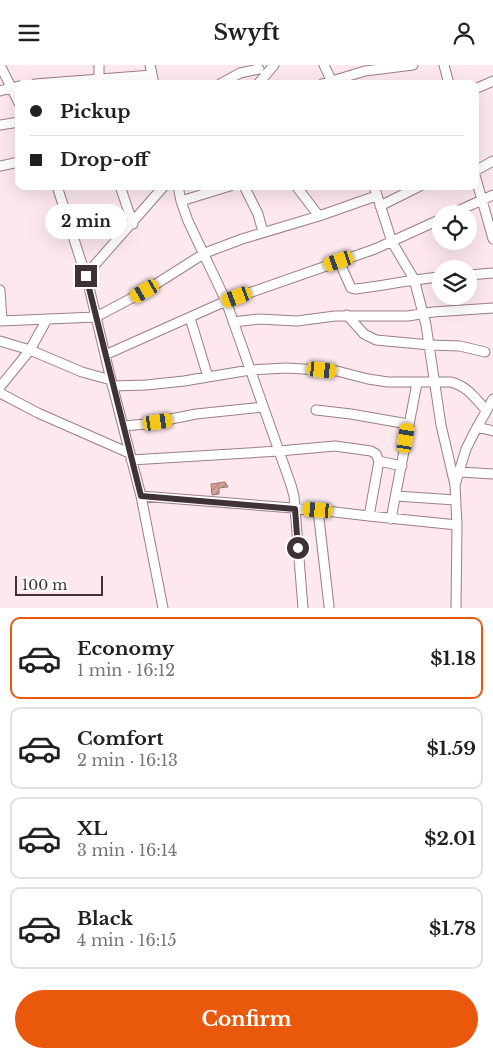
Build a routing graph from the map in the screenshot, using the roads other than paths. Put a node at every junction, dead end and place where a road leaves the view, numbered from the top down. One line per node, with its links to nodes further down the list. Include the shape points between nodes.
1 (0, 65): 20 (street)
2 (99, 65): 10 (street)
3 (150, 65): 11 (street)
4 (274, 65): 15 (street)
5 (324, 65): 16 (street)
6 (413, 65): 9 (street)
7 (444, 65): 18 (street)
8 (258, 67): 13 (street); 14 (street)
9 (367, 68): 17 (street)
10 (100, 79): 11 (street); 12 (street)
11 (153, 79)
12 (90, 80)
13 (227, 80)
14 (259, 80)
15 (261, 80)
16 (331, 80)
17 (337, 80)
18 (448, 80)
19 (493, 81): 21 (street)
20 (15, 87): 22 (street)
21 (479, 87)
22 (0, 91)
23 (15, 123): 24 (street)
24 (0, 125)
25 (493, 161): 28 (street)
26 (15, 163): 27 (street)
27 (0, 167)
28 (479, 170)
29 (479, 188): 41 (street)
30 (58, 190): 55 (street)
31 (121, 190): 47 (street)
32 (161, 190): 47 (street)
33 (179, 190): 42 (street)
34 (217, 190): 42 (street)
35 (246, 190): 48 (street)
36 (299, 190): 45 (street)
37 (375, 190): 40 (street)
38 (412, 190): 44 (street)
39 (493, 195): 41 (street)
40 (376, 196): 44 (street); 45 (street)
41 (482, 199): 43 (street); 49 (street)
42 (181, 201): 51 (street)
43 (470, 205)
44 (380, 206): 50 (street)
45 (319, 216): 48 (street)
46 (432, 223): 50 (street)
47 (133, 224): 55 (street)
48 (263, 232): 51 (street)
49 (493, 239)
50 (392, 243): 52 (street); 57 (street)
51 (205, 253): 59 (street); 63 (street)
52 (339, 261): 57 (street, via 351,288 390,285); 59 (street)
53 (493, 273): 54 (street)
54 (477, 274)
55 (86, 276): 63 (street)
56 (432, 278): 57 (street)
57 (414, 279): 61 (street)
58 (0, 290): 66 (street)
59 (226, 301): 64 (street); 67 (street)
60 (493, 308): 61 (street)
61 (424, 314): 62 (street); 69 (street)
62 (347, 315): 67 (street, via 297,321 259,319); 69 (street, via 370,337)
63 (96, 317): 65 (street); 72 (street)
64 (190, 318): 72 (street); 74 (street)
65 (47, 319): 66 (street); 70 (street)
66 (1, 320)
67 (234, 322): 73 (street)
68 (0, 341): 70 (street)
69 (430, 345): 71 (street); 77 (street)
70 (30, 350): 75 (street); 78 (street)
71 (485, 351)
72 (105, 355): 75 (street)
73 (250, 370): 74 (street); 76 (street, via 304,368 388,382); 81 (street)
74 (208, 377): 75 (street, via 146,385)
75 (111, 383): 85 (street)
76 (417, 383): 77 (street); 84 (street)
77 (434, 383): 83 (street, via 458,383); 94 (street)
78 (0, 387)
79 (0, 393): 89 (street)
80 (493, 399): 83 (street)
81 (263, 407): 85 (street); 88 (street)
82 (316, 410): 84 (street)
83 (486, 410): 86 (street)
84 (408, 424): 91 (street)
85 (122, 425): 89 (street)
86 (476, 427): 87 (street); 92 (street)
87 (493, 431)
88 (279, 451): 89 (street); 90 (street, via 345,446 376,453); 98 (street)
89 (130, 456): 96 (street)
90 (379, 461): 91 (street); 100 (street)
91 (402, 466): 95 (street)
92 (460, 472): 93 (street); 94 (street)
93 (493, 474)
94 (456, 485): 97 (street)
95 (396, 495): 97 (street); 101 (street)
96 (141, 496): 98 (street); 104 (street)
97 (456, 500): 102 (street)
98 (295, 509): 99 (street); 105 (street)
99 (318, 510): 100 (street); 103 (street)
100 (369, 516): 101 (street)
101 (391, 519): 102 (street)
102 (457, 525): 106 (street)
103 (329, 606)
104 (163, 608)
105 (303, 608)
106 (456, 608)

